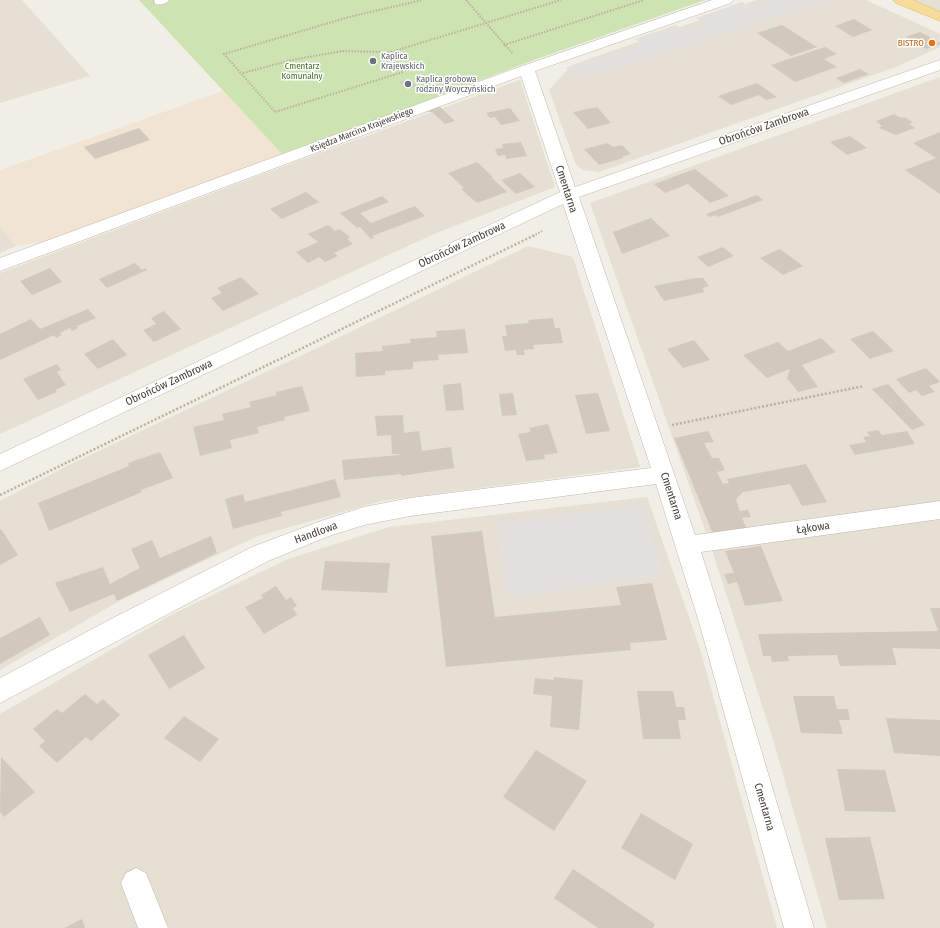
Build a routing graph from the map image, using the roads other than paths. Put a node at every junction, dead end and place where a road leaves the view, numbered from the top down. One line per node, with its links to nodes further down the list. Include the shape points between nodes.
1 (726, 0): 5 (street, Księdza Marcina Krajewskiego)
2 (901, 0): 3 (main road)
3 (940, 17)
4 (940, 66): 6 (street, Obrońców Zambrowa)
5 (527, 70): 6 (street, Cmentarna); 7 (street, Księdza Marcina Krajewskiego)
6 (571, 204): 8 (street, Obrońców Zambrowa); 9 (street, Cmentarna)
7 (3, 259)
8 (0, 463)
9 (664, 475): 11 (street, Cmentarna); 12 (street, Handlowa, via 410,507 364,516 260,554)
10 (940, 510): 11 (street, Łąkowa)
11 (687, 545): 15 (street, Cmentarna)
12 (0, 691)
13 (136, 883): 14 (street)
14 (153, 928)
15 (799, 928)

